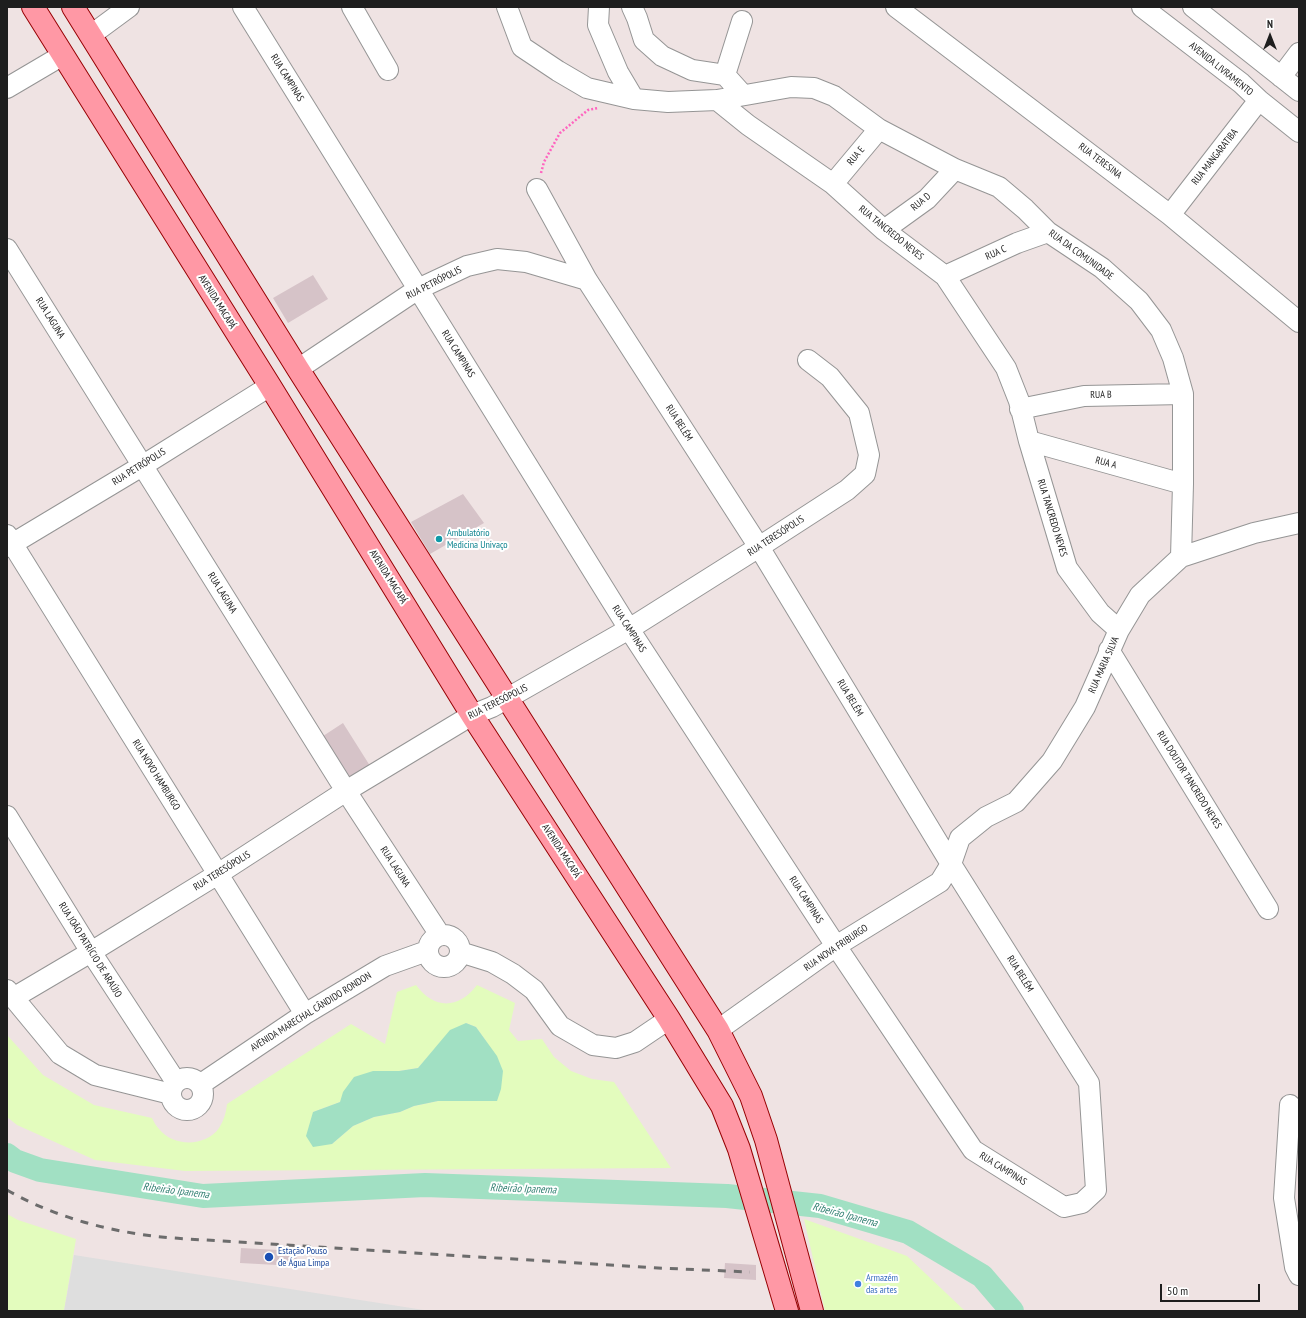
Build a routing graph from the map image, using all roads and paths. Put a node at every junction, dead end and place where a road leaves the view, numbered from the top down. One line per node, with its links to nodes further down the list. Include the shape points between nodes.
1 (33, 7): 15 (main road, AVENIDA MACAPÁ)
2 (73, 7): 13 (main road)
3 (129, 7): 13 (street)
4 (244, 7): 37 (street, RUA CAMPINAS)
5 (352, 7): 16 (street)
6 (507, 7): 22 (street, via 522,47 587,88)
7 (599, 7): 22 (street, via 598,25 618,72)
8 (632, 7): 17 (street, via 644,40 662,56 692,70)
9 (896, 7): 31 (street, RUA TERESINA)
10 (1142, 7): 24 (street, AVENIDA LIVRAMENTO, via 1241,83)
11 (1193, 7): 18 (street)
12 (742, 21): 17 (street)
13 (90, 35): 40 (main road)
14 (1299, 53): 18 (street)
15 (63, 55): 19 (street); 41 (main road, AVENIDA MACAPÁ)
16 (388, 70)
17 (725, 75): 21 (street)
18 (1281, 77): 20 (street)
19 (7, 88)
20 (1299, 91)
21 (743, 95): 23 (street, RUA DA COMUNIDADE); 26 (street, RUA DA COMUNIDADE, via 791,87 814,88 834,96)
22 (634, 99): 23 (street, via 668,102)
23 (717, 100): 29 (street, RUA TANCREDO NEVES, via 748,125)
24 (1259, 100): 27 (street, AVENIDA LIVRAMENTO); 31 (street, RUA MANGARATIBA)
25 (603, 107): 30 (path, via 588,110 560,133 544,162)
26 (879, 129): 28 (street, RUA DA COMUNIDADE); 29 (street, RUA E)
27 (1299, 132)
28 (954, 169): 32 (street, RUA D, via 927,199); 33 (street, RUA DA COMUNIDADE, via 999,187)
29 (833, 184): 32 (street, RUA TANCREDO NEVES)
30 (536, 189): 36 (street, RUA BELÉM)
31 (1170, 215): 38 (street, RUA TERESINA)
32 (884, 230): 35 (street, RUA TANCREDO NEVES)
33 (1048, 232): 35 (street, RUA C, via 1017,243); 42 (street, RUA DA COMUNIDADE, via 1102,268 1139,301 1161,330 1173,358)
34 (7, 249): 45 (street, RUA LAGUNA)
35 (946, 276): 43 (street, RUA TANCREDO NEVES, via 1006,368)
36 (587, 280): 37 (street, RUA PETRÓPOLIS, via 526,262 497,259 467,266); 49 (street, RUA BELÉM)
37 (418, 289): 40 (street, RUA PETRÓPOLIS); 51 (street, RUA CAMPINAS)
38 (1299, 322)
39 (808, 360): 49 (street, RUA TERESÓPOLIS, via 830,377 859,413 869,455 865,474 847,490)
40 (298, 369): 54 (main road)
41 (270, 386): 45 (street, RUA PETRÓPOLIS); 55 (main road, AVENIDA MACAPÁ)
42 (1183, 394): 43 (street, RUA B, via 1084,396); 46 (street, RUA DA COMUNIDADE)
43 (1020, 409): 44 (street, RUA TANCREDO NEVES)
44 (1029, 440): 46 (street, RUA A); 52 (street, RUA TANCREDO NEVES, via 1067,568 1100,613)
45 (142, 466): 48 (street, RUA PETRÓPOLIS); 56 (street, RUA LAGUNA)
46 (1183, 484): 50 (street, RUA DA COMUNIDADE)
47 (1299, 524): 50 (street, RUA MARIA SILVA, via 1254,533)
48 (9, 542): 59 (street, RUA NOVO HAMBURGO)
49 (759, 547): 51 (street, RUA TERESÓPOLIS); 58 (street, RUA BELÉM)
50 (1181, 557): 52 (street, RUA MARIA SILVA, via 1140,595)
51 (629, 628): 54 (street, RUA TERESÓPOLIS); 62 (street, RUA CAMPINAS)
52 (1118, 630): 53 (street, RUA MARIA SILVA)
53 (1109, 650): 58 (street, RUA MARIA SILVA, via 1085,707 1052,761 1016,802 986,817 960,838); 60 (street, RUA DOUTOR TANCREDO NEVES)
54 (508, 698): 55 (street, RUA TERESÓPOLIS); 69 (main road)
55 (472, 714): 56 (street, RUA TERESÓPOLIS); 68 (main road, AVENIDA MACAPÁ)
56 (346, 791): 59 (street, RUA TERESÓPOLIS); 61 (street, RUA LAGUNA)
57 (7, 816): 64 (street, RUA JOÃO PATRÍCIO DE ARAÚJO)
58 (951, 864): 62 (street, RUA NOVA FRIBURGO, via 940,882); 73 (street, RUA BELÉM, via 1089,1083 1096,1190 1082,1203)
59 (218, 874): 64 (street, RUA TERESÓPOLIS); 67 (street, RUA NOVO HAMBURGO)
60 (1268, 909)
61 (440, 935): 63 (street, via 431,941); 65 (street, via 454,939)
62 (836, 946): 69 (street, RUA NOVA FRIBURGO); 73 (street, RUA CAMPINAS, via 973,1150)
63 (427, 951): 65 (street, via 431,961 440,967 451,966); 67 (street, AVENIDA MARECHAL CÂNDIDO RONDON, via 385,966)
64 (91, 952): 66 (street, RUA TERESÓPOLIS); 71 (street, RUA JOÃO PATRÍCIO DE ARAÚJO)
65 (460, 952): 68 (street, via 492,962 512,974 534,990 560,1026 593,1045 616,1048 635,1042)
66 (10, 994): 71 (street, via 60,1054 95,1075)
67 (305, 1014): 70 (street, AVENIDA MARECHAL CÂNDIDO RONDON)
68 (669, 1019): 76 (main road, AVENIDA MACAPÁ, via 722,1106 739,1149)
69 (718, 1030): 75 (main road, via 751,1096 766,1140)
70 (200, 1084): 71 (street, via 197,1080 186,1077); 71 (street, via 204,1095 199,1105 184,1110 174,1104)
71 (173, 1088)
72 (1290, 1105): 74 (street, via 1284,1198 1294,1267)
73 (1064, 1207)
74 (1299, 1275)
75 (810, 1304)
76 (787, 1309)

